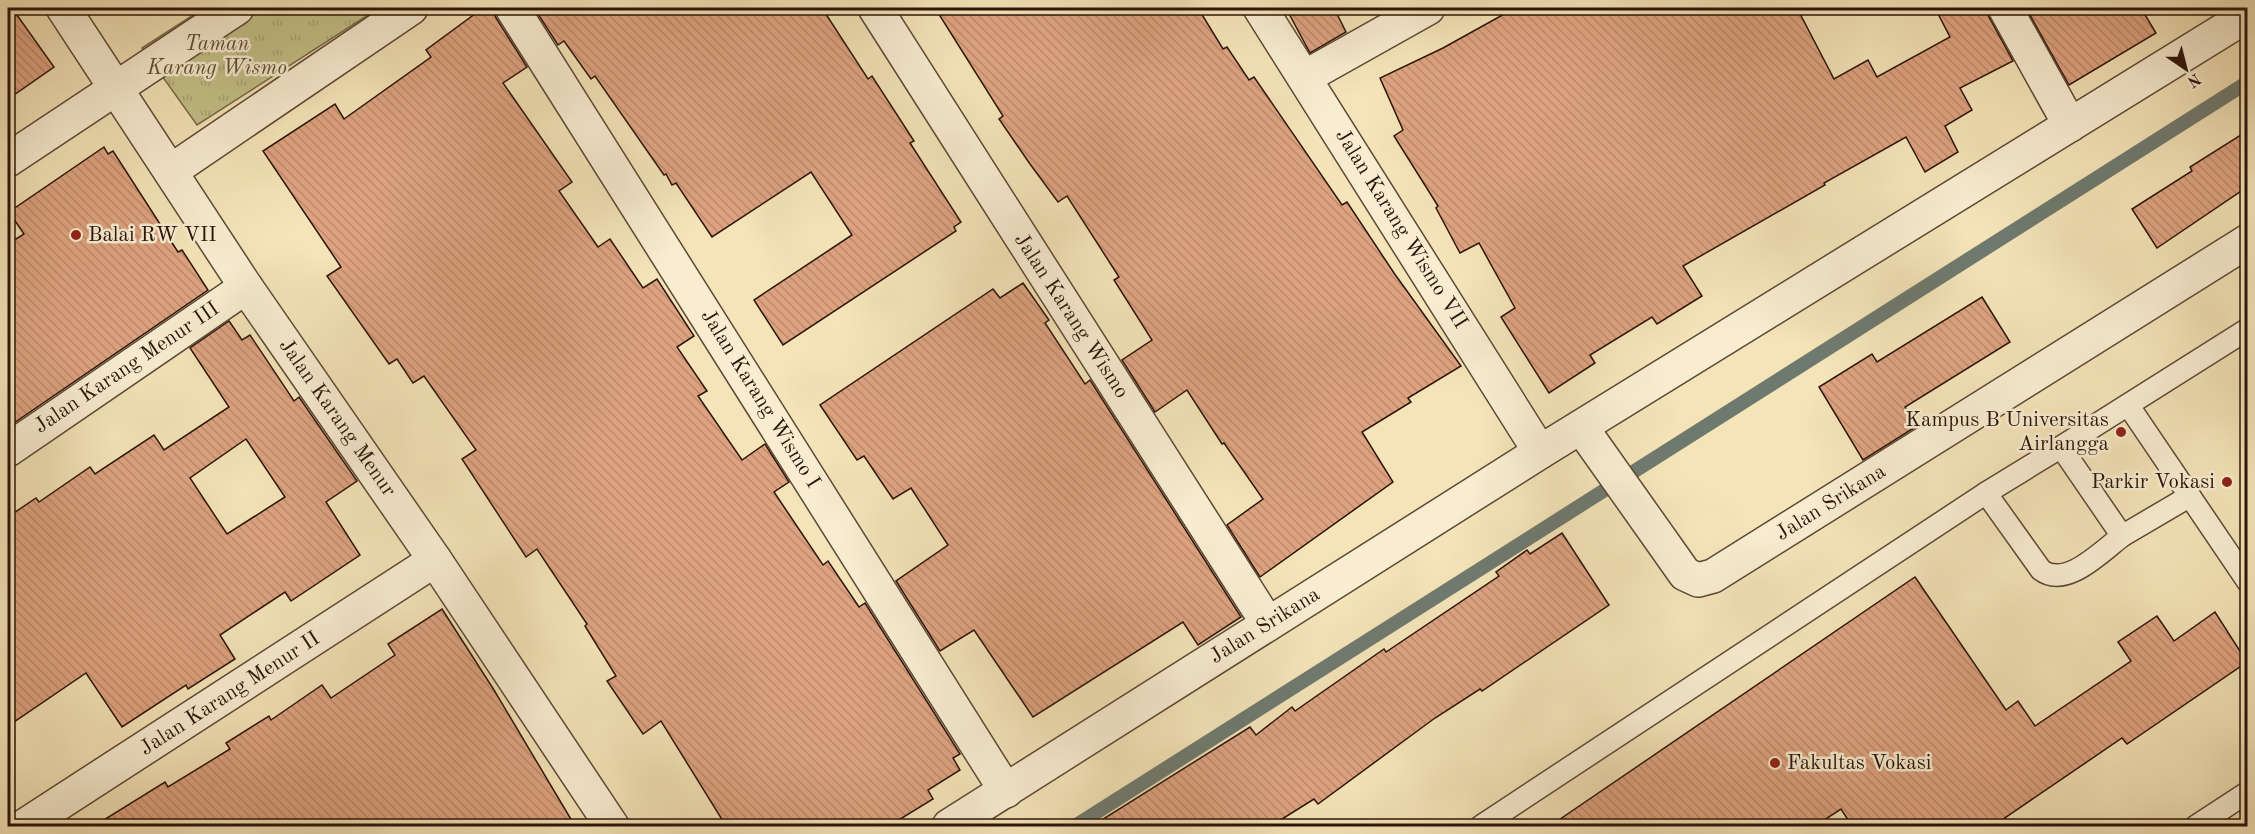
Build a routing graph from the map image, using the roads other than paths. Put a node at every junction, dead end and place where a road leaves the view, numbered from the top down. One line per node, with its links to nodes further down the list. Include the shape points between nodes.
1 (63, 8): 11 (street, Jalan Karang Menur)
2 (237, 8): 11 (street)
3 (411, 8): 14 (street)
4 (512, 8): 29 (street, Jalan Karang Wismo I)
5 (875, 8): 28 (street, Jalan Karang Wismo)
6 (1260, 8): 10 (street, Jalan Karang Wismo VII)
7 (1428, 8): 10 (street)
8 (2006, 8): 12 (street)
9 (2247, 15): 12 (street, Jalan Srikana)
10 (1305, 77): 22 (street, Jalan Karang Wismo VII)
11 (118, 89): 13 (street); 14 (street, Jalan Karang Menur)
12 (2070, 125): 19 (street, Jalan Srikana)
13 (8, 160)
14 (171, 171): 16 (street, Jalan Karang Menur)
15 (2247, 241): 19 (street, Jalan Srikana, via 1713,576 1698,580 1685,574)
16 (246, 286): 21 (street, Jalan Karang Menur III); 26 (street, Jalan Karang Menur)
17 (2247, 329): 18 (lane)
18 (2128, 405): 20 (lane); 24 (lane)
19 (1581, 427): 22 (street, Jalan Srikana)
20 (2061, 447): 23 (lane); 25 (lane)
21 (8, 450)
22 (1540, 452): 28 (street, Jalan Srikana)
23 (1986, 493): 25 (lane, via 2035,563 2049,576 2070,573); 34 (lane)
24 (2190, 496): 25 (lane); 27 (lane)
25 (2122, 536)
26 (435, 560): 31 (street, Jalan Karang Menur II); 32 (street, Jalan Karang Menur)
27 (2247, 582)
28 (1268, 624): 29 (street, Jalan Srikana)
29 (1006, 790): 33 (street, Jalan Srikana)
30 (2247, 792): 35 (lane)
31 (24, 826)
32 (610, 826)
33 (949, 826)
34 (1481, 826)
35 (2196, 826)

